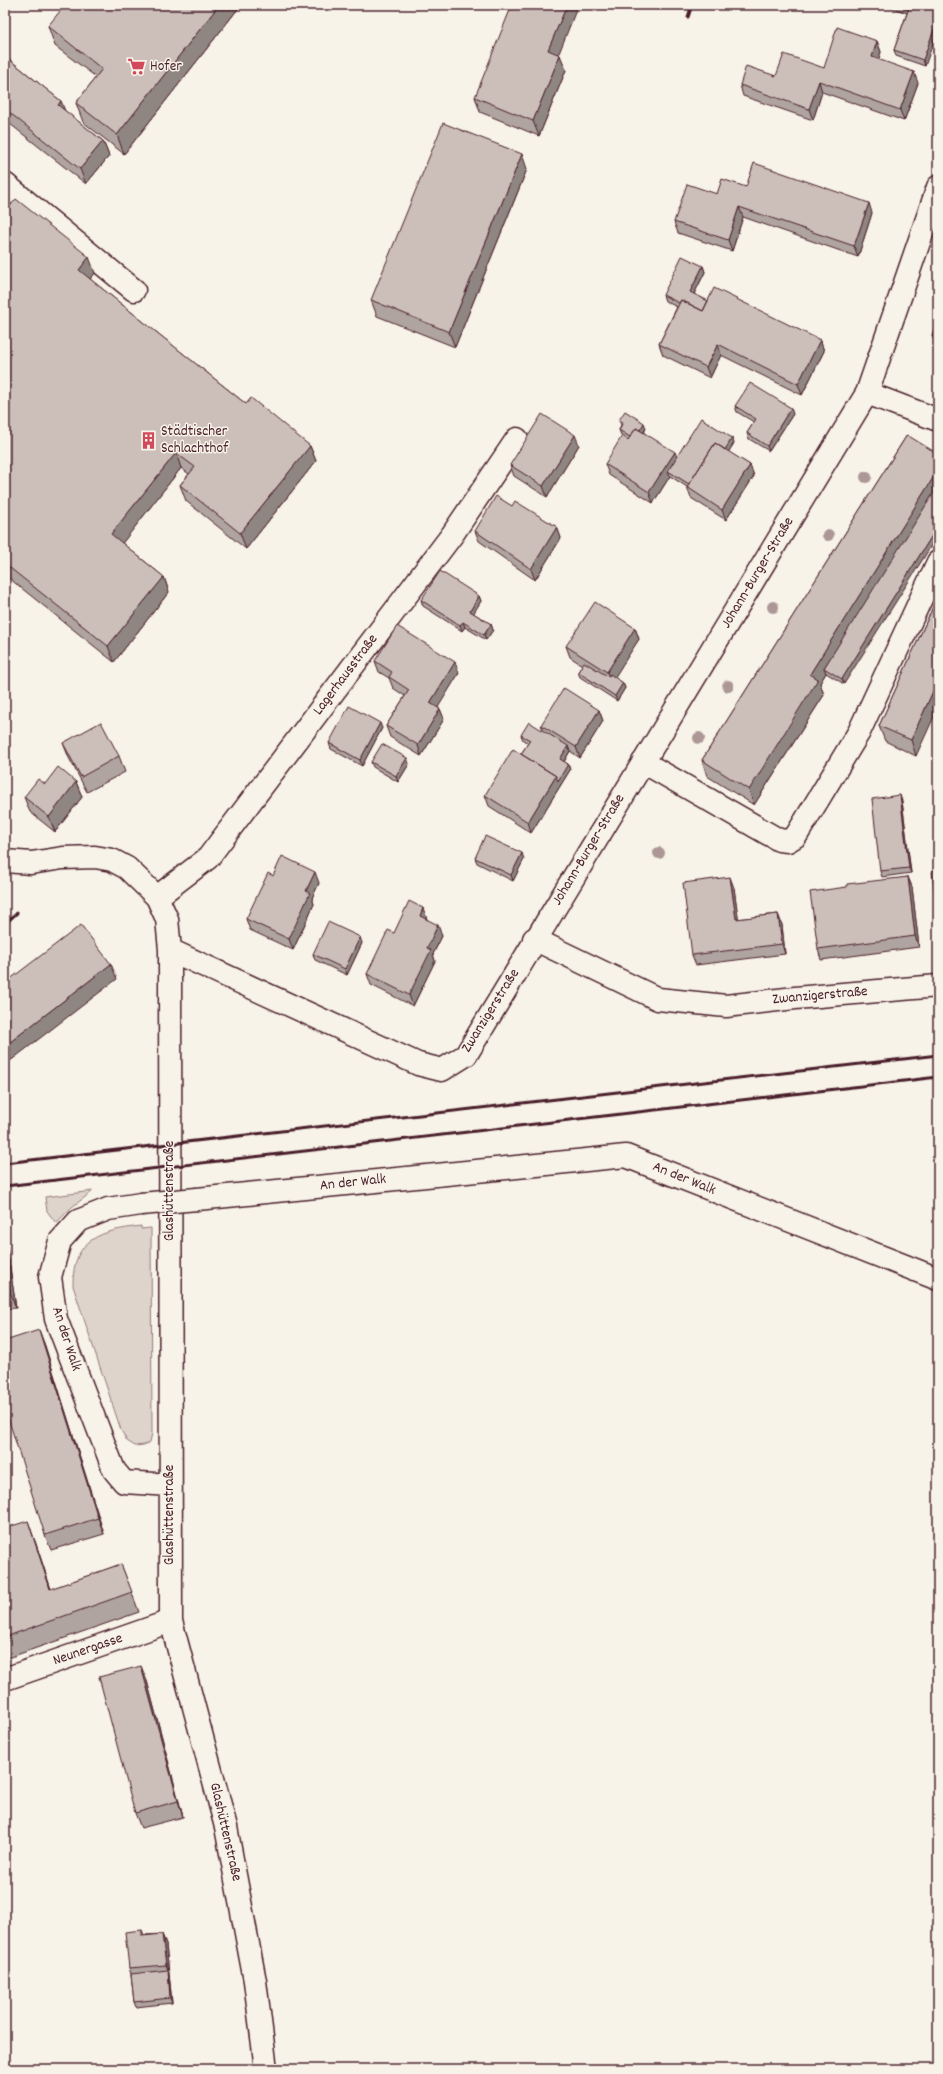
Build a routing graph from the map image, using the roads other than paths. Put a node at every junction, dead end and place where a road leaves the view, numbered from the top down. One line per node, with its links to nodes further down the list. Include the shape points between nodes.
1 (5, 184): 3 (street)
2 (938, 187): 4 (street, Johann-Burger-Straße)
3 (134, 290)
4 (867, 393): 5 (street); 8 (street, Johann-Burger-Straße)
5 (938, 420)
6 (517, 439): 10 (street, Lagerhausstraße, via 452,535 208,858)
7 (938, 562): 8 (street, via 859,732 796,836 788,841 779,840)
8 (643, 762): 11 (street, Johann-Burger-Straße)
9 (5, 861): 10 (street, via 32,863 63,858 95,857 112,860 127,868)
10 (158, 896): 12 (street, via 167,919)
11 (534, 939): 12 (street, Zwanzigerstraße, via 466,1055 442,1070 418,1064); 13 (street, Zwanzigerstraße, via 658,999 726,1006)
12 (170, 950): 15 (street, Glashüttenstraße)
13 (938, 986)
14 (938, 1279): 15 (street, An der Walk, bridge, via 626,1156 108,1209 78,1221 60,1241 50,1277 56,1319 114,1470 124,1482)
15 (170, 1484): 16 (street, Glashüttenstraße)
16 (171, 1622): 17 (street, Neunergasse); 18 (street, Glashüttenstraße, via 226,1827 255,1981)
17 (5, 1679)
18 (266, 2069)

